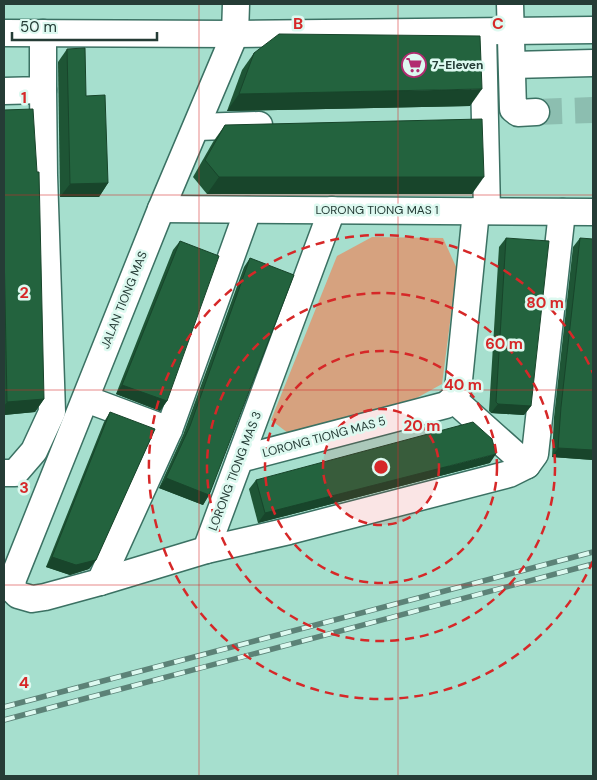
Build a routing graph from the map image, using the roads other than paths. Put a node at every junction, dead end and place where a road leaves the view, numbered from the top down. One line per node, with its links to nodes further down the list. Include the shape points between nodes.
1 (236, 4): 8 (street, JALAN TIONG MAS)
2 (510, 4): 3 (street)
3 (511, 30): 4 (street); 5 (street); 10 (street)
4 (593, 30)
5 (483, 32): 8 (street); 19 (street, via 475,122)
6 (4, 33): 7 (street)
7 (43, 33): 8 (street); 11 (street)
8 (235, 34): 15 (street, JALAN TIONG MAS)
9 (593, 63): 10 (street)
10 (512, 65): 13 (street, via 513,108 518,112)
11 (43, 90): 12 (street); 27 (street, via 52,412 34,451 15,473)
12 (4, 91)
13 (536, 112)
14 (286, 125): 15 (street)
15 (197, 127): 16 (street, JALAN TIONG MAS)
16 (161, 209): 17 (street, LORONG TIONG MAS 1); 22 (street, JALAN TIONG MAS)
17 (248, 210): 18 (street, LORONG TIONG MAS 1); 24 (street)
18 (332, 210): 19 (street, LORONG TIONG MAS 1); 25 (street, LORONG TIONG MAS 3)
19 (482, 211): 20 (street, LORONG TIONG MAS 1); 23 (street, via 458,390)
20 (562, 212): 21 (street, LORONG TIONG MAS 1); 26 (street, via 535,454)
21 (593, 212)
22 (86, 398): 24 (street); 29 (street, JALAN TIONG MAS, via 13,579 12,589 18,595 32,599)
23 (453, 399): 25 (street, LORONG TIONG MAS 5, via 446,405); 26 (street)
24 (169, 430): 29 (street)
25 (240, 459): 28 (street, LORONG TIONG MAS 3)
26 (527, 465): 28 (street, via 509,474)
27 (4, 473)
28 (206, 550): 29 (street)
29 (100, 582)

